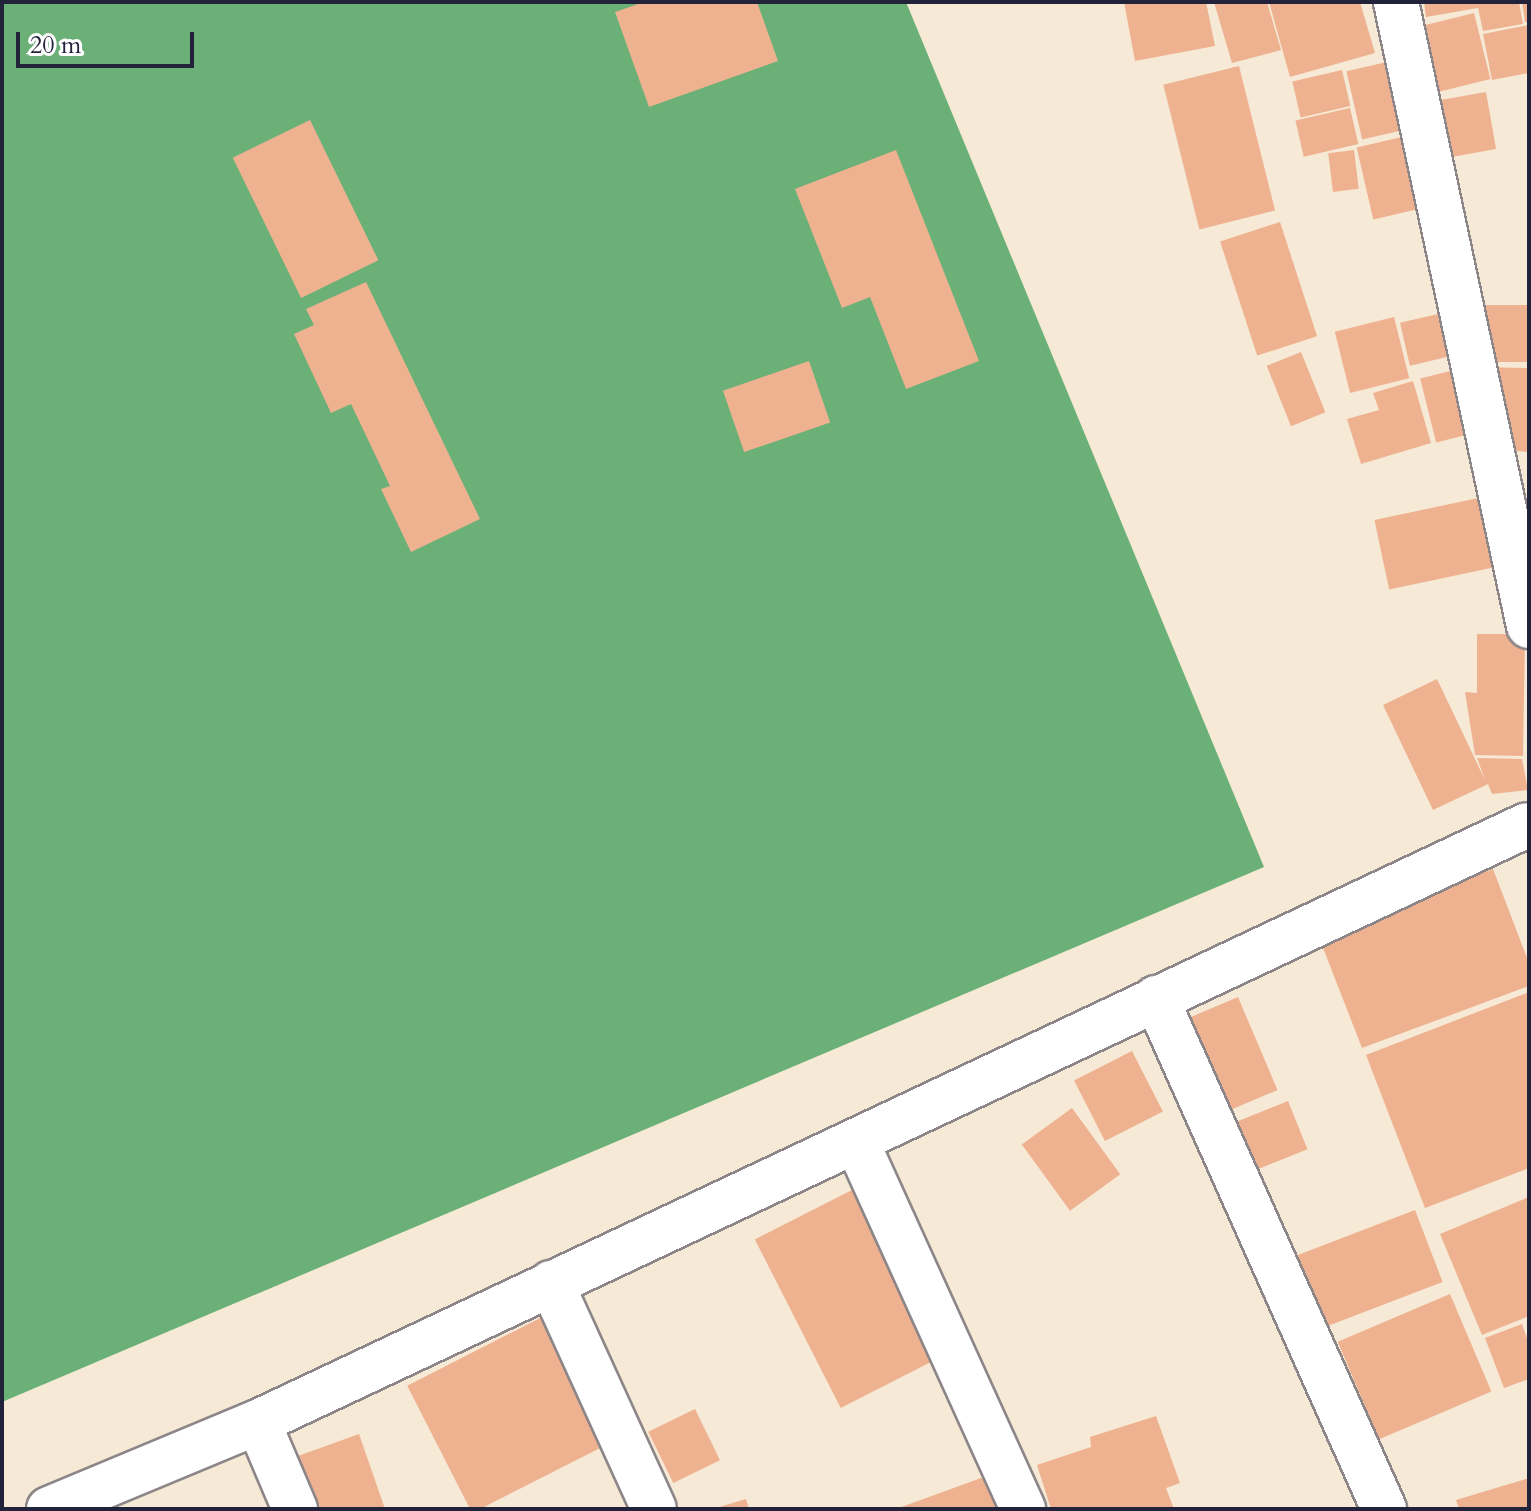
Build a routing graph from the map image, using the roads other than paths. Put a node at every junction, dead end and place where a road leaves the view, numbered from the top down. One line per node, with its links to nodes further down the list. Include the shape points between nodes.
1 (1396, 2): 2 (street)
2 (1529, 626)
3 (1528, 825): 4 (street)
4 (1156, 998): 5 (street); 12 (street)
5 (858, 1145): 6 (street); 11 (street)
6 (551, 1283): 7 (street); 10 (street)
7 (258, 1422): 8 (street); 9 (street)
8 (49, 1509)
9 (295, 1509)
10 (654, 1509)
11 (1023, 1509)
12 (1384, 1509)

